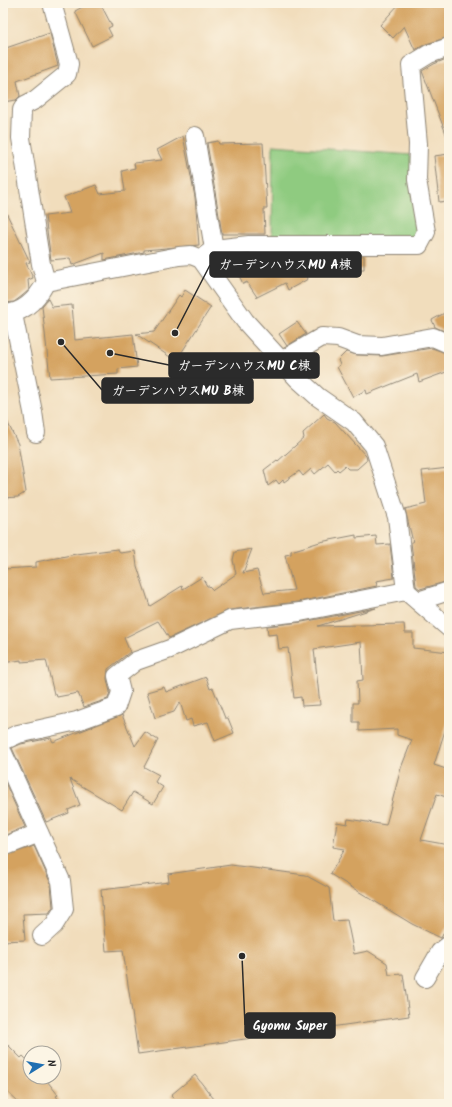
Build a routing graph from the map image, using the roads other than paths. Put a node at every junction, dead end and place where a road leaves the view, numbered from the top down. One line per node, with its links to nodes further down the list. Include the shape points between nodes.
1 (52, 3): 5 (street, via 69,64 67,74 25,105 22,110 21,138)
2 (449, 48): 4 (street, via 429,54 411,65 418,144 417,180 426,232 419,245 249,245)
3 (196, 136): 4 (street)
4 (208, 254): 5 (street, via 179,256); 8 (street, via 245,321)
5 (46, 282): 6 (street, via 33,302)
6 (8, 314): 9 (street)
7 (449, 344): 8 (street, via 433,337 382,346 357,345 338,338 322,337)
8 (281, 361): 11 (street, via 318,397 354,422 374,446 397,517)
9 (36, 433)
10 (449, 591): 11 (street)
11 (412, 596): 12 (street); 13 (street, via 230,620 170,649 136,661 117,676 121,692 116,707 77,721 18,734)
12 (449, 628)
13 (3, 741)
14 (3, 753): 15 (street)
15 (39, 833): 16 (street); 17 (street, via 61,881 64,909 54,925)
16 (3, 847)
17 (42, 936)
18 (449, 945): 19 (street, via 440,952)
19 (425, 978)

